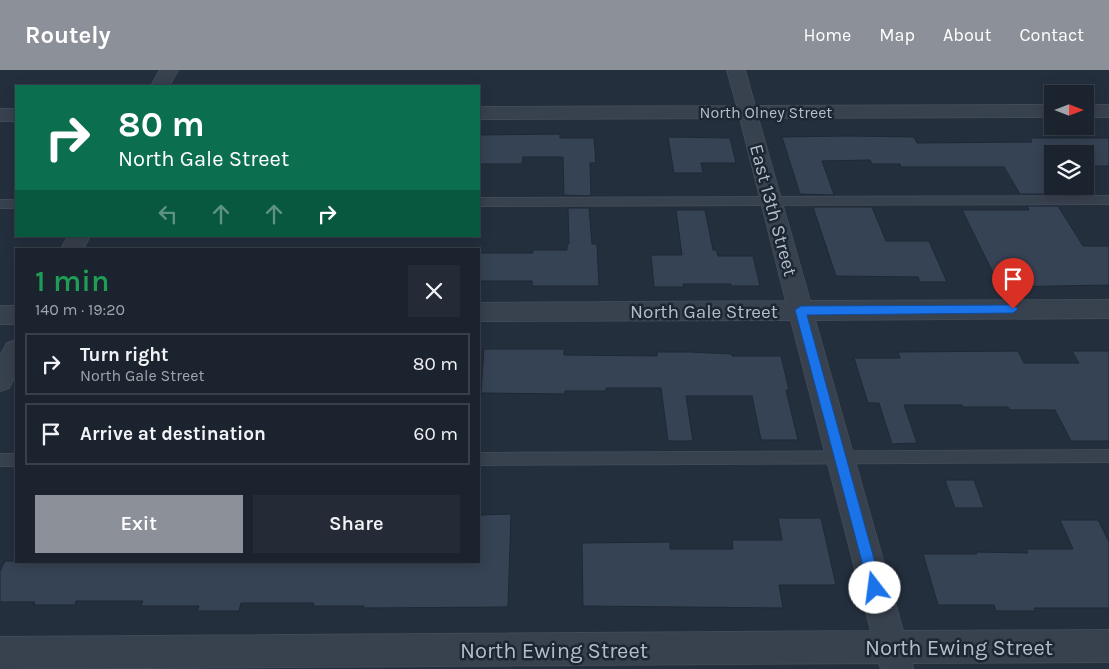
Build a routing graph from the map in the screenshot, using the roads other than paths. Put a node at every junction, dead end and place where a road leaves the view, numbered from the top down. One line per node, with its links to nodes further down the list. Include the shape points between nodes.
1 (169, 70): 3 (street)
2 (736, 70): 7 (street, East 13th Street)
3 (161, 85)
4 (1044, 111): 7 (street, North Olney Street)
5 (1094, 111): 6 (street)
6 (1109, 111)
7 (747, 112): 8 (street, North Olney Street); 13 (street, East 13th Street)
8 (480, 113)
9 (0, 115): 10 (street)
10 (15, 115)
11 (1109, 200): 13 (lane)
12 (480, 202): 13 (lane)
13 (772, 202): 17 (street, East 13th Street)
14 (0, 204): 15 (lane)
15 (15, 204)
16 (1109, 309): 17 (street, North Gale Street)
17 (801, 310): 18 (street, North Gale Street); 23 (street, East 13th Street)
18 (480, 312)
19 (15, 314): 20 (street)
20 (0, 315)
21 (15, 352): 22 (street)
22 (0, 380)
23 (840, 456): 24 (lane); 25 (lane); 30 (street, East 13th Street)
24 (1109, 456)
25 (480, 459)
26 (0, 460): 27 (lane)
27 (15, 460)
28 (1109, 646): 30 (street, North Ewing Street)
29 (0, 653): 30 (street, North Ewing Street)
30 (894, 658)

